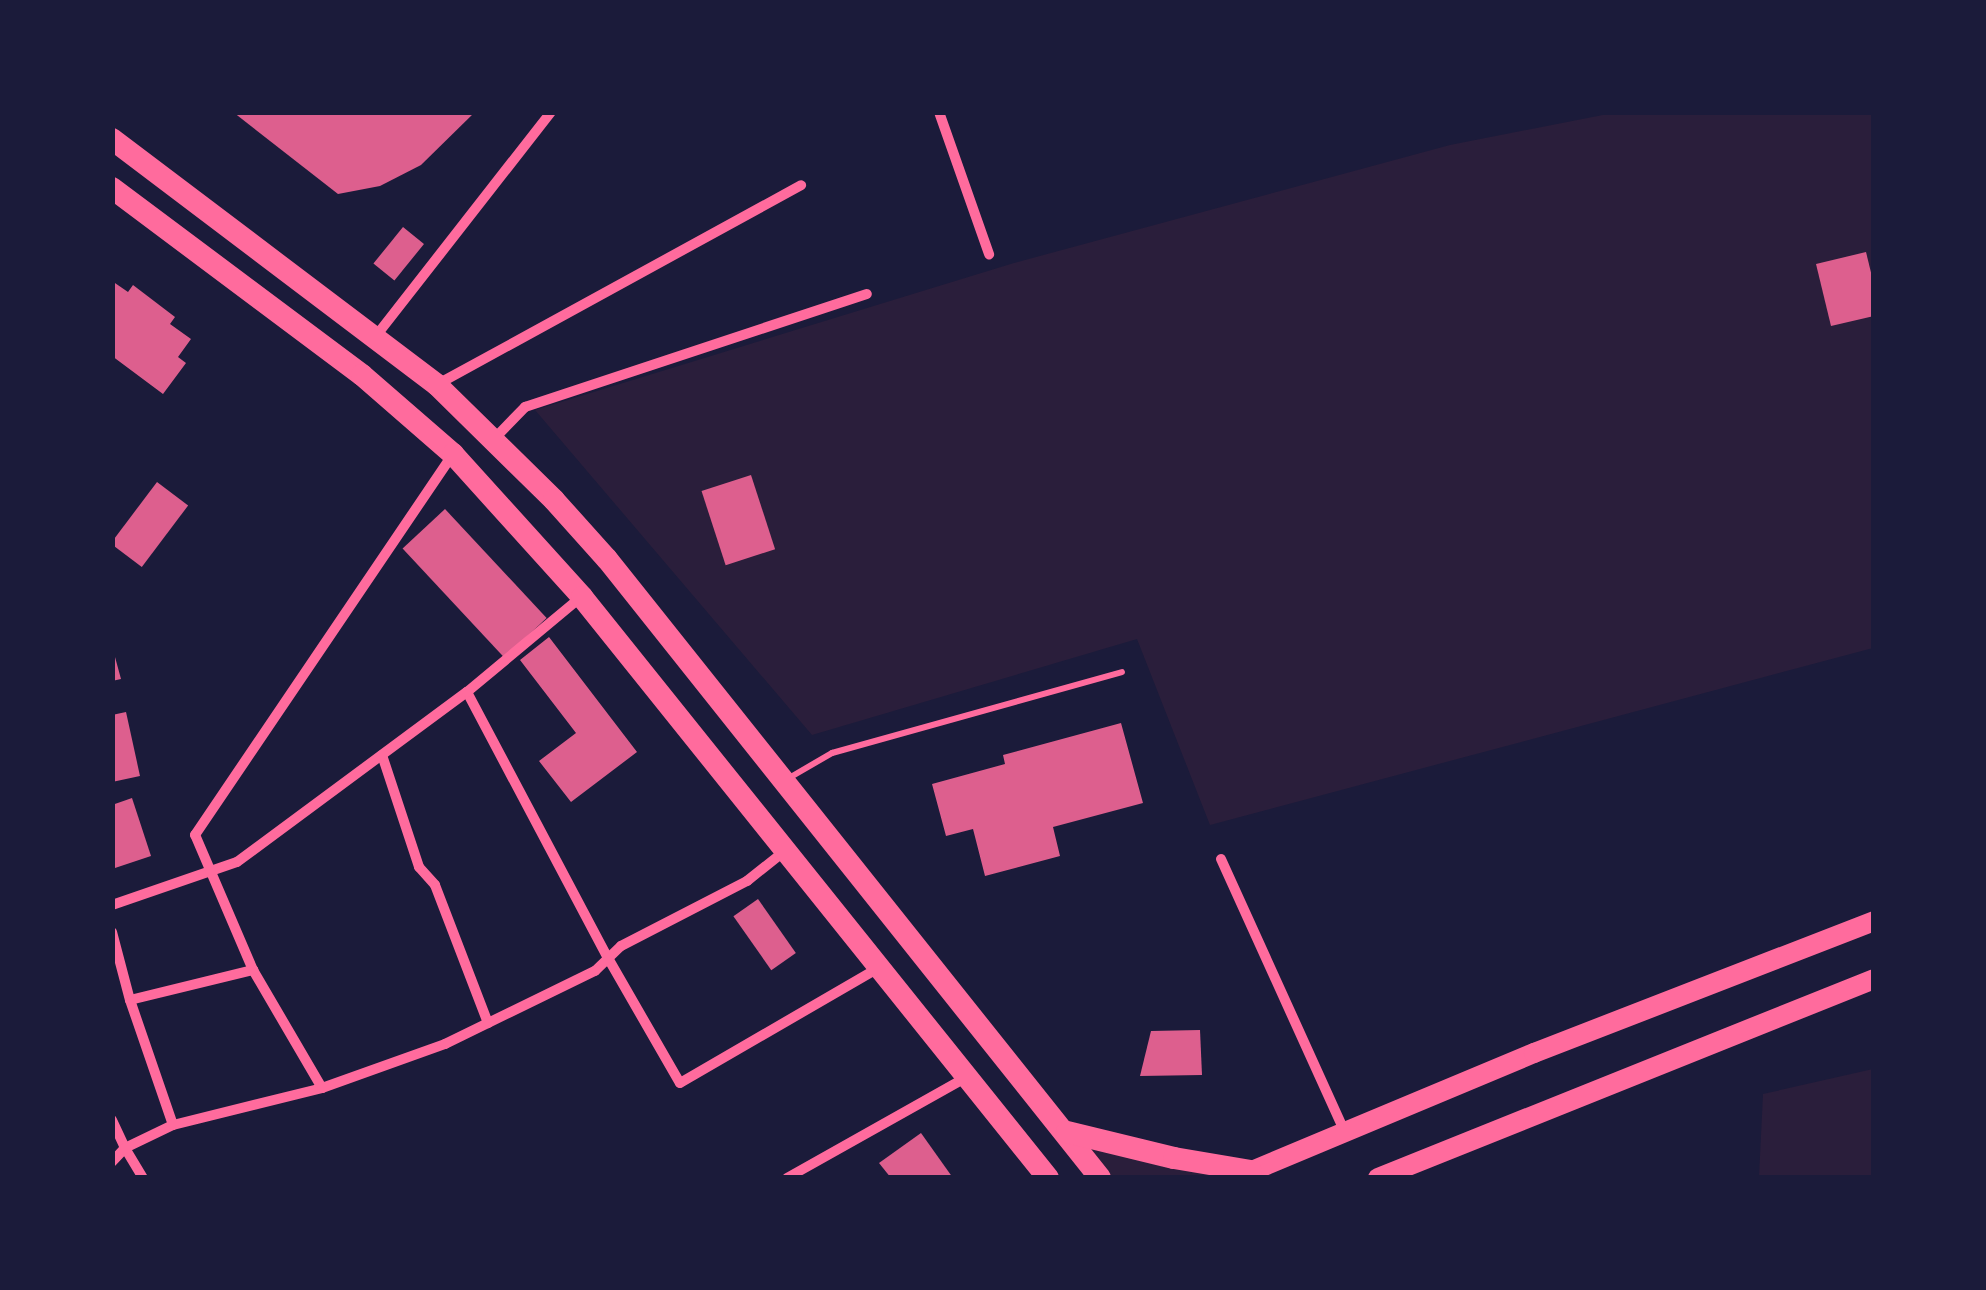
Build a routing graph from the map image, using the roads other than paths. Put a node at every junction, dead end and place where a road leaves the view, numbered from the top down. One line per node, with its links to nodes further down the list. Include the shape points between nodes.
1 (550, 112): 8 (street)
2 (940, 112): 6 (street)
3 (112, 138): 8 (main road)
4 (801, 185): 9 (street)
5 (112, 188): 11 (main road, via 306,330)
6 (989, 254)
7 (867, 294): 10 (street, via 525,407)
8 (376, 337): 9 (main road)
9 (437, 385): 10 (main road)
10 (493, 440): 16 (main road, via 607,559)
11 (453, 454): 12 (main road); 19 (street, via 195,835)
12 (582, 597): 14 (street); 17 (main road)
13 (1122, 672): 16 (lane, via 832,753)
14 (467, 692): 15 (street); 23 (street)
15 (382, 755): 19 (street, via 237,862); 28 (street, via 420,868 435,885)
16 (783, 782): 33 (main road)
17 (787, 850): 23 (street, via 747,881); 24 (main road)
18 (1222, 859): 34 (street)
19 (210, 874): 20 (street); 25 (street)
20 (112, 906)
21 (1874, 921): 34 (main road)
22 (112, 932): 27 (street)
23 (608, 958): 24 (street, via 680,1083); 28 (street)
24 (881, 967): 29 (main road)
25 (253, 970): 27 (street); 30 (street)
26 (1874, 979): 42 (main road)
27 (130, 1000): 32 (street)
28 (488, 1023): 30 (street)
29 (968, 1076): 39 (street); 40 (main road)
30 (322, 1088): 32 (street)
31 (112, 1120): 35 (street)
32 (173, 1125): 35 (street)
33 (1067, 1132): 37 (main road); 41 (main road)
34 (1346, 1132): 37 (main road)
35 (125, 1148): 36 (street); 38 (street)
36 (112, 1162)
37 (1243, 1174)
38 (143, 1178)
39 (787, 1178)
40 (1048, 1178)
41 (1100, 1178)
42 (1378, 1178)

